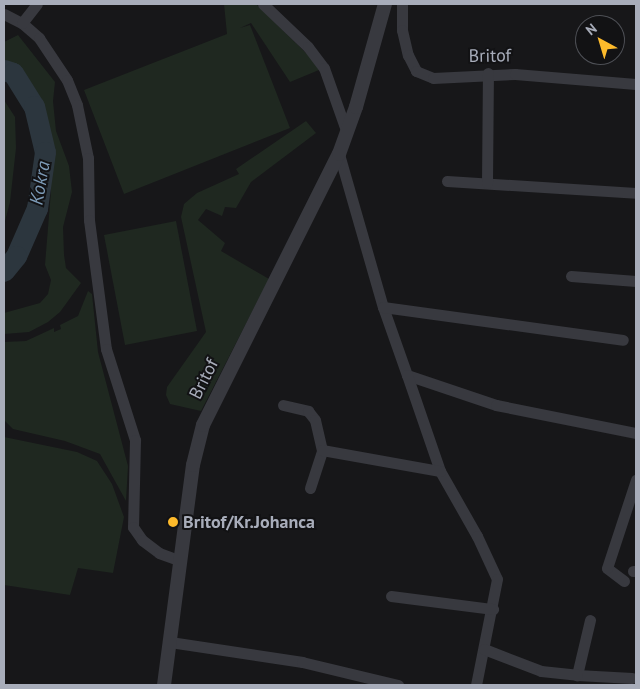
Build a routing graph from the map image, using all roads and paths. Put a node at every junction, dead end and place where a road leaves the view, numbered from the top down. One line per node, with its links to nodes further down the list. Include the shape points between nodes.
1 (37, 4): 6 (street)
2 (263, 4): 9 (street, via 308,47 324,68)
3 (385, 4): 9 (street, Britof)
4 (402, 4): 7 (street, Britof, via 402,30 416,71 433,78)
5 (4, 14): 6 (street)
6 (22, 23): 25 (street, via 52,54 77,105 88,158 89,220 106,349 135,440 133,526 142,540 158,553)
7 (488, 73): 8 (street, Britof); 12 (street)
8 (636, 84)
9 (347, 133): 10 (street, Britof)
10 (339, 154): 16 (street); 25 (street, Britof, via 203,425 193,465)
11 (447, 181): 12 (street)
12 (487, 183): 13 (street)
13 (636, 193)
14 (571, 276): 15 (street)
15 (636, 282)
16 (383, 307): 17 (street); 18 (street)
17 (623, 340)
18 (407, 375): 20 (street, via 496,405); 22 (street)
19 (284, 405): 21 (street, via 308,411 314,420)
20 (636, 433)
21 (322, 450): 22 (street); 24 (street)
22 (440, 471): 28 (street, via 497,580)
23 (636, 480): 26 (street, via 607,568)
24 (310, 488)
25 (181, 561): 30 (street, Britof)
26 (624, 581)
27 (392, 596): 28 (street)
28 (493, 609): 31 (street)
29 (590, 620): 32 (street)
30 (170, 642): 34 (street, Britof); 35 (street, via 302,662)
31 (484, 649): 32 (street, via 541,671); 36 (street)
32 (577, 676): 33 (street)
33 (632, 678)
34 (164, 685)
35 (398, 685)
36 (476, 685)

